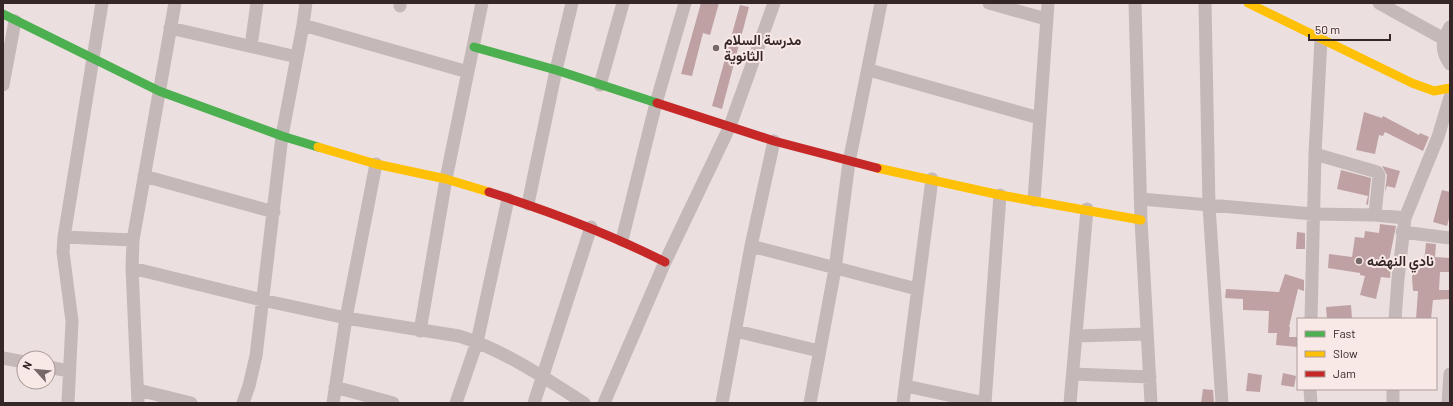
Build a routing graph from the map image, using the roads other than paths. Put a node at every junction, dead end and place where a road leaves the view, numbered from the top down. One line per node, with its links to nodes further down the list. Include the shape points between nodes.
1 (102, 3): 28 (street)
2 (175, 3): 22 (street)
3 (257, 3): 25 (street)
4 (306, 3): 20 (street)
5 (482, 3): 26 (street)
6 (572, 3): 30 (street)
7 (623, 3): 34 (street)
8 (685, 3): 38 (street)
9 (774, 3): 40 (street)
10 (881, 3): 31 (street)
11 (989, 3): 18 (street)
12 (1048, 3): 18 (street)
13 (1136, 3): 51 (street)
14 (1205, 3): 54 (street)
15 (1248, 3): 23 (street)
16 (1379, 3): 24 (street)
17 (3, 14): 19 (street)
18 (1046, 19): 39 (street)
19 (16, 21): 28 (street); 33 (street)
20 (303, 26): 27 (street); 32 (street)
21 (1450, 27): 24 (street)
22 (170, 28): 25 (street); 36 (street)
23 (1321, 39): 35 (street, via 1422,87 1434,91); 43 (street)
24 (1444, 39): 29 (street, via 1443,52)
25 (251, 46): 27 (street)
26 (474, 47): 30 (street); 32 (street)
27 (297, 56): 41 (street)
28 (93, 57): 36 (street); 63 (street)
29 (1450, 64)
30 (556, 70): 34 (street); 53 (street)
31 (869, 70): 39 (street); 44 (street)
32 (468, 72): 47 (street)
33 (3, 85)
34 (600, 85): 38 (street)
35 (1450, 88)
36 (159, 91): 41 (street); 46 (street)
37 (1450, 97): 59 (street, via 1438,137)
38 (656, 103): 40 (street); 66 (street)
39 (1039, 118): 52 (street)
40 (730, 126): 42 (street); 68 (street)
41 (282, 136): 45 (street); 56 (street)
42 (774, 141): 44 (street); 67 (street)
43 (1315, 154): 57 (street); 58 (street, via 1377,172 1379,175)
44 (849, 162): 48 (street); 70 (street)
45 (376, 164): 47 (street); 73 (street)
46 (144, 176): 56 (street); 65 (street)
47 (446, 178): 50 (street); 76 (street)
48 (932, 179): 49 (street); 71 (street)
49 (1000, 195): 52 (street); 107 (street)
50 (508, 199): 53 (street); 80 (street)
51 (1141, 199): 54 (street); 60 (street)
52 (1034, 200): 55 (street)
53 (528, 204): 61 (street)
54 (1209, 206): 57 (street); 110 (street)
55 (1087, 210): 60 (street); 79 (street)
56 (274, 212): 72 (street)
57 (1313, 214): 58 (street); 74 (street)
58 (1375, 215): 59 (street)
59 (1405, 218): 62 (street)
60 (1141, 220): 78 (street)
61 (590, 227): 66 (street); 88 (street)
62 (1402, 232): 64 (street); 75 (street)
63 (64, 237): 65 (street); 85 (street, via 63,252 72,322)
64 (1450, 238)
65 (133, 240): 69 (street)
66 (622, 240): 68 (street)
67 (751, 246): 70 (street); 77 (street)
68 (665, 262): 103 (street)
69 (132, 268): 72 (street); 94 (street)
70 (835, 269): 71 (street); 81 (street)
71 (917, 289): 90 (street)
72 (262, 300): 73 (street); 97 (street, via 252,372)
73 (346, 318): 76 (street); 91 (street)
74 (1310, 318)
75 (1395, 318)
76 (420, 331): 80 (street, via 459,336)
77 (736, 331): 81 (street); 104 (street)
78 (1147, 334): 79 (street); 89 (street)
79 (1076, 336): 86 (street)
80 (477, 342): 88 (street); 100 (street)
81 (819, 351): 105 (street)
82 (3, 358): 83 (street)
83 (16, 360)
84 (56, 368): 85 (street)
85 (69, 370): 95 (street)
86 (1073, 374): 89 (street); 108 (street)
87 (1450, 374): 113 (street)
88 (542, 376): 101 (street); 102 (street)
89 (1150, 377): 109 (street)
90 (906, 386): 106 (street); 107 (street)
91 (335, 387): 98 (street); 99 (street)
92 (1310, 390): 111 (street)
93 (1393, 390): 112 (street)
94 (138, 397): 96 (street)
95 (68, 403)
96 (191, 403)
97 (243, 403)
98 (333, 403)
99 (393, 403)
100 (456, 403)
101 (534, 403)
102 (584, 403)
103 (604, 403)
104 (722, 403)
105 (810, 403)
106 (903, 403)
107 (985, 403)
108 (1070, 403)
109 (1151, 403)
110 (1222, 403)
111 (1311, 403)
112 (1393, 403)
113 (1448, 403)

